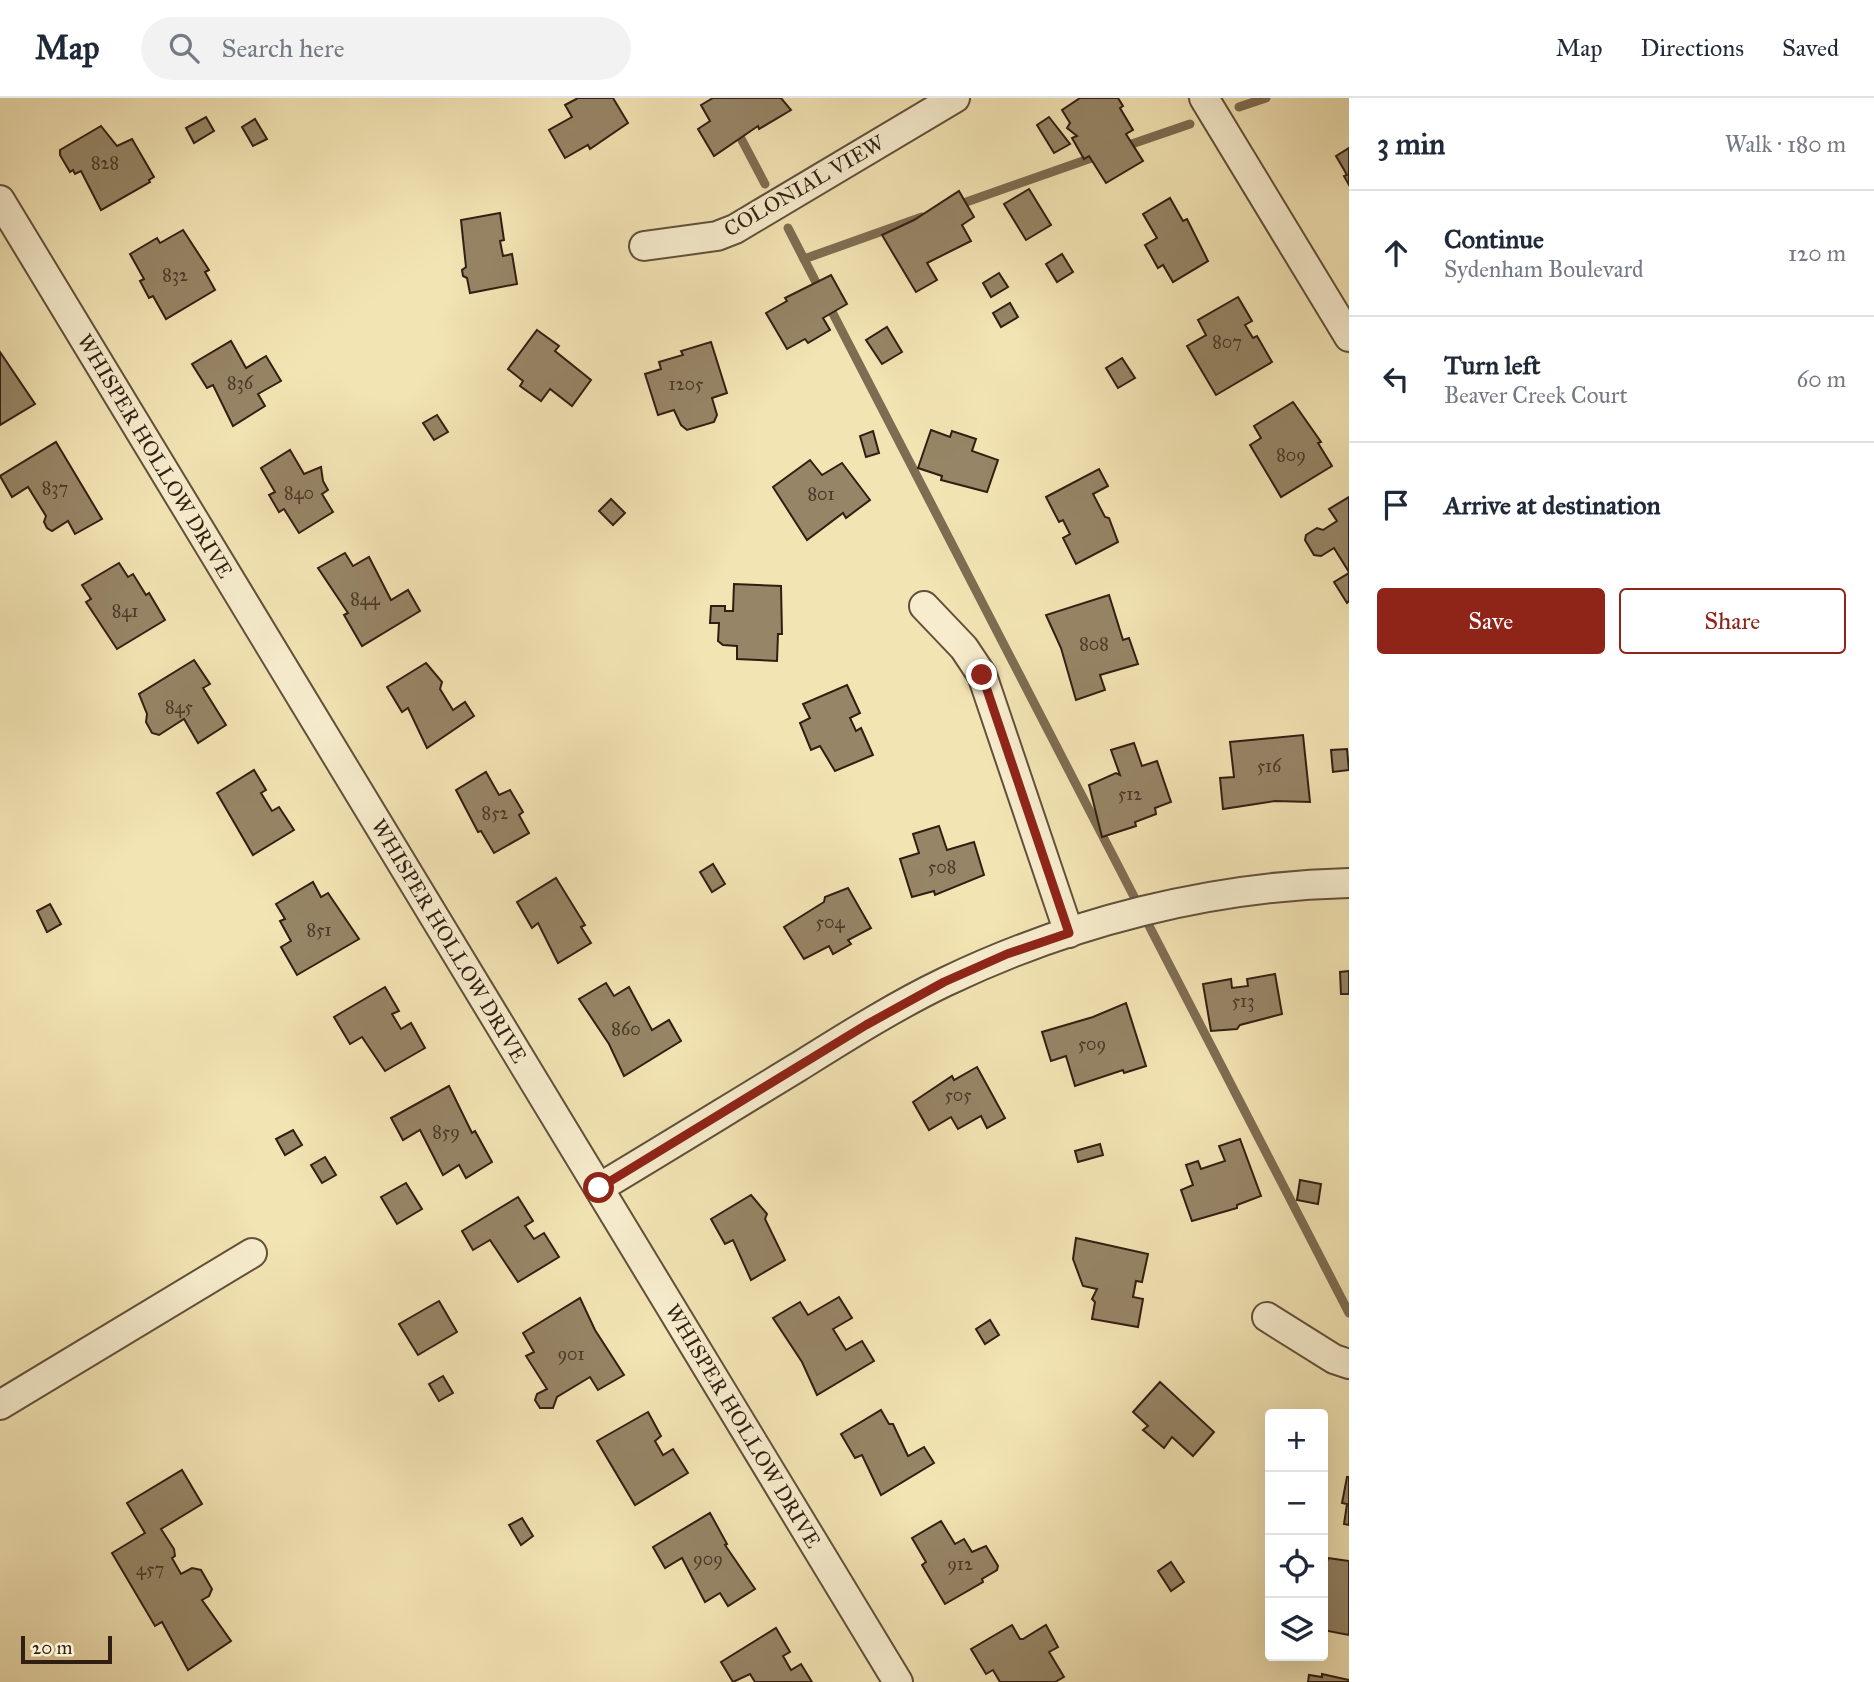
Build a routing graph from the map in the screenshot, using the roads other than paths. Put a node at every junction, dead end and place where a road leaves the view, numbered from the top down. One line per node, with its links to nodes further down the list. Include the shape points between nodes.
1 (955, 98): 4 (street, COLONIAL VIEW, via 735,229 717,236)
2 (1204, 98): 5 (street)
3 (0, 200): 9 (street, WHISPER HOLLOW DRIVE)
4 (644, 246)
5 (1348, 331)
6 (924, 606): 8 (street, via 964,648 982,675)
7 (1349, 883): 8 (street, via 1199,898)
8 (1069, 933): 9 (street, via 944,982)
9 (599, 1188): 14 (street, WHISPER HOLLOW DRIVE)
10 (252, 1254): 13 (street)
11 (1267, 1317): 12 (street)
12 (1349, 1364)
13 (0, 1405)
14 (898, 1682)

